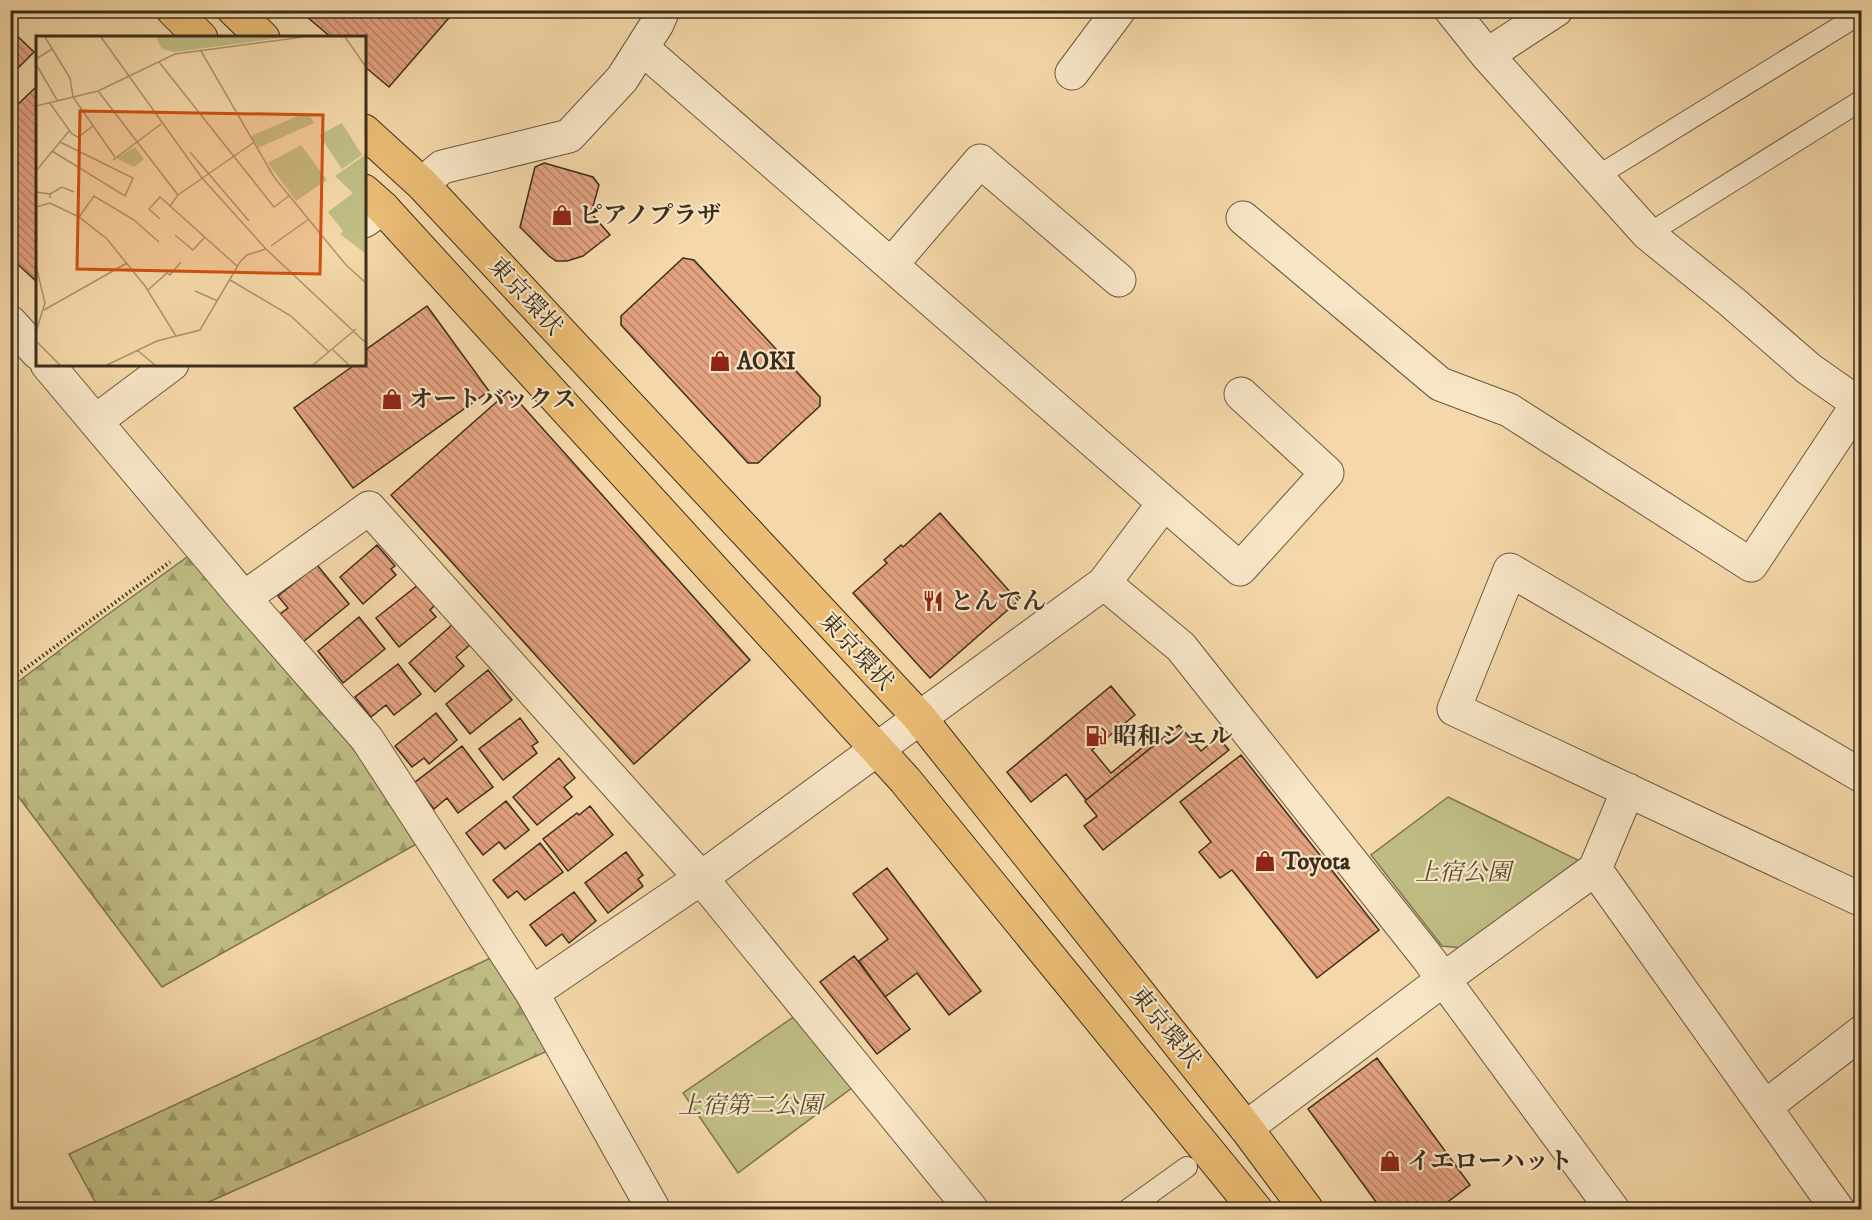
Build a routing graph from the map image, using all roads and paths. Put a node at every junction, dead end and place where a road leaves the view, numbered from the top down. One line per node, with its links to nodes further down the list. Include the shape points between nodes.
1 (173, 10): 8 (highway)
2 (234, 10): 9 (highway)
3 (663, 10): 10 (street)
4 (1119, 10): 12 (street)
5 (1451, 10): 11 (street)
6 (1556, 10): 11 (street)
7 (1862, 13): 15 (lane)
8 (199, 36)
9 (262, 36)
10 (642, 48): 16 (street, via 622,79 569,136 442,167); 20 (street)
11 (1487, 55): 15 (street)
12 (1072, 73)
13 (1862, 100): 19 (lane)
14 (366, 133): 16 (highway, 東京環状)
15 (1596, 177): 19 (street)
16 (422, 184): 34 (highway, 東京環状)
17 (371, 207): 35 (highway, 東京環状)
18 (1243, 218): 27 (street, via 1440,384 1509,410 1751,565)
19 (1647, 234): 27 (street, via 1809,369)
20 (891, 265): 21 (street, via 980,161); 29 (street)
21 (1119, 280)
22 (10, 322): 23 (street)
23 (36, 351)
24 (49, 366): 28 (street)
25 (169, 366): 28 (street)
26 (1241, 394): 29 (street, via 1327,473 1240,569)
27 (1860, 405)
28 (96, 421): 30 (street)
29 (1164, 503): 31 (street)
30 (197, 542): 32 (street); 33 (path)
31 (1104, 583): 34 (street); 41 (street, via 1181,647)
32 (244, 598): 39 (street, via 369,508); 42 (street, via 367,739)
33 (10, 680)
34 (919, 717): 35 (street); 45 (highway, 東京環状)
35 (876, 749): 39 (street); 50 (highway, 東京環状)
36 (1862, 776): 37 (street, via 1510,570 1454,709)
37 (1628, 790): 38 (street); 40 (street)
38 (1594, 870): 41 (street); 44 (street)
39 (701, 878): 42 (street); 48 (street)
40 (1862, 900)
41 (1444, 979): 45 (street); 52 (street)
42 (532, 993): 47 (street)
43 (1862, 1032): 44 (street)
44 (1765, 1107): 53 (street)
45 (1246, 1128): 51 (highway, 東京環状)
46 (1187, 1167): 49 (lane)
47 (654, 1209)
48 (972, 1209)
49 (1127, 1209)
50 (1256, 1209)
51 (1307, 1209)
52 (1613, 1209)
53 (1838, 1209)

